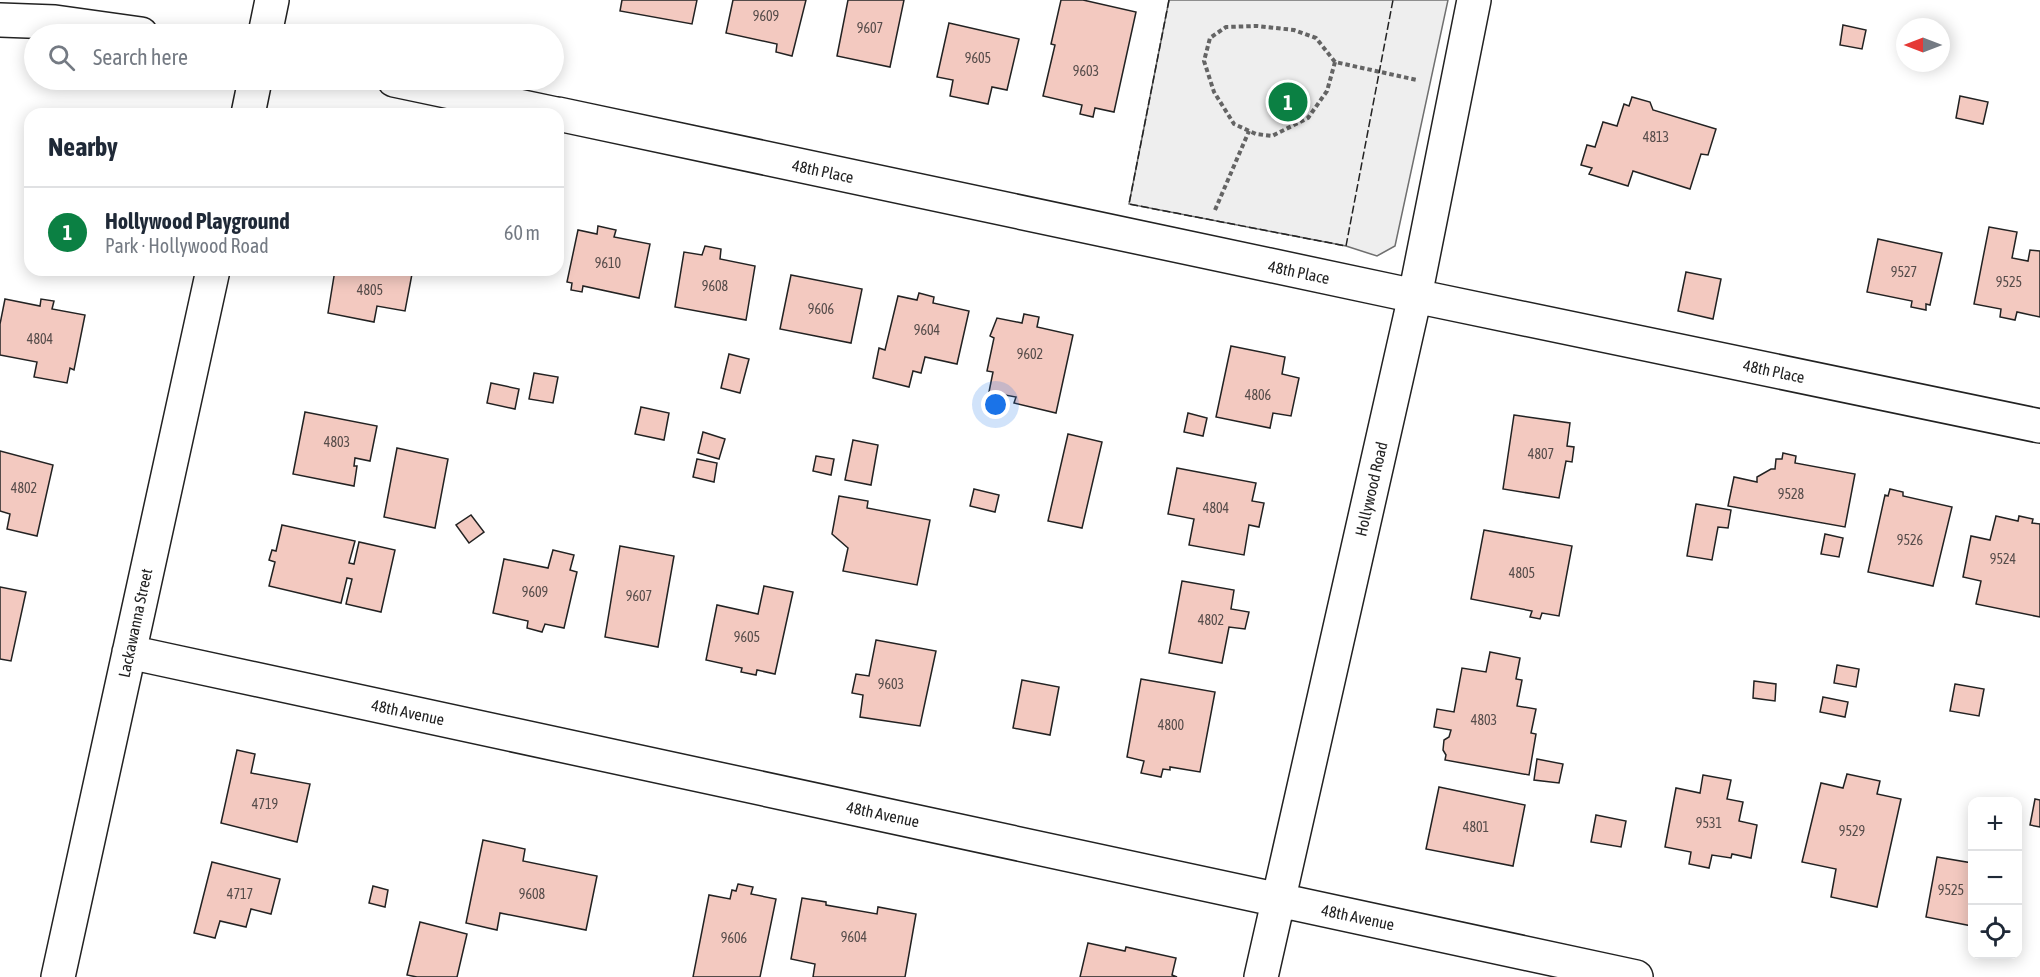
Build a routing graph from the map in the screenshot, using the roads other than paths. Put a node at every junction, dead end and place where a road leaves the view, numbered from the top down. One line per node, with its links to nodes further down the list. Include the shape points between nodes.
1 (272, 0): 5 (street)
2 (1474, 0): 12 (street, Hollywood Road)
3 (0, 21): 4 (street)
4 (69, 24)
5 (267, 24)
6 (253, 90): 8 (street)
7 (442, 90): 9 (street, 48th Place)
8 (249, 108)
9 (528, 108)
10 (564, 115): 12 (street, 48th Place)
11 (212, 276): 14 (street, Lackawanna Street)
12 (1415, 296): 13 (street, 48th Place); 15 (street, Hollywood Road)
13 (2040, 426)
14 (129, 652): 15 (street, 48th Avenue); 16 (street, Lackawanna Street)
15 (1277, 900): 17 (street, Hollywood Road); 18 (street, 48th Avenue)
16 (58, 977)
17 (1261, 977)
18 (1636, 977)

